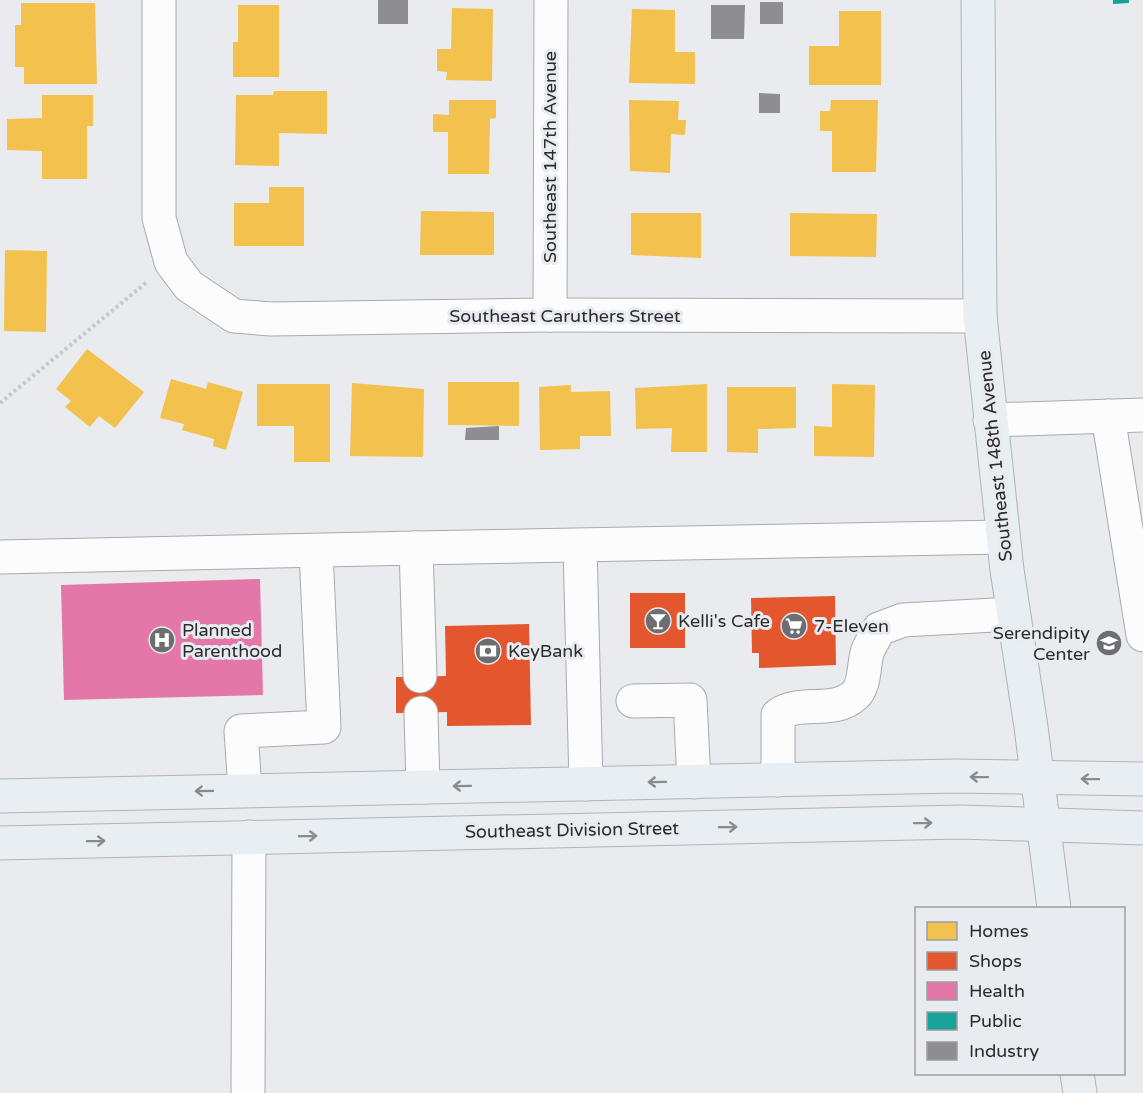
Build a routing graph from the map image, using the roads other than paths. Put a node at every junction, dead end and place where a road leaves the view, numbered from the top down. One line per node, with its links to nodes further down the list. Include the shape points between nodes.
1 (159, 0): 4 (street, Southeast Caruthers Street, via 159,218 171,262 189,286 234,316 271,319)
2 (551, 0): 4 (street, Southeast 147th Avenue)
3 (978, 0): 5 (main road, Southeast 148th Avenue)
4 (550, 315): 5 (street, Southeast Caruthers Street)
5 (980, 316): 8 (main road, Southeast 148th Avenue)
6 (1143, 415): 7 (street)
7 (1108, 416): 8 (street); 15 (street)
8 (990, 420): 9 (main road, Southeast 148th Avenue)
9 (1003, 537): 10 (street); 14 (main road, Southeast 148th Avenue)
10 (580, 546): 11 (street); 23 (street)
11 (416, 548): 12 (street); 16 (street)
12 (316, 551): 13 (street); 25 (street, via 324,727 241,731)
13 (0, 557)
14 (1013, 614): 19 (main road, Southeast 148th Avenue); 21 (street, via 903,620 879,629 855,695 840,703 787,708 778,715)
15 (1143, 634)
16 (420, 676)
17 (633, 701): 22 (street, via 690,700)
18 (421, 712): 24 (street)
19 (1037, 778): 20 (main road, one-way to 19); 21 (main road, one-way to 21); 27 (main road, Southeast 148th Avenue)
20 (1143, 779)
21 (778, 780): 22 (main road)
22 (694, 782): 23 (main road, one-way to 23)
23 (586, 784): 24 (main road, one-way to 24)
24 (423, 787): 25 (main road)
25 (245, 790): 26 (main road, one-way to 26)
26 (0, 796)
27 (1042, 825): 28 (main road, Southeast Division Street); 29 (main road, Southeast Division Street, one-way to 27, via 961,822); 31 (main road, Southeast 148th Avenue)
28 (1143, 828)
29 (249, 837): 30 (main road, Southeast Division Street, one-way to 29); 33 (street)
30 (0, 843)
31 (1054, 907)
32 (1077, 1075): 34 (main road)
33 (248, 1093)
34 (1080, 1093)

